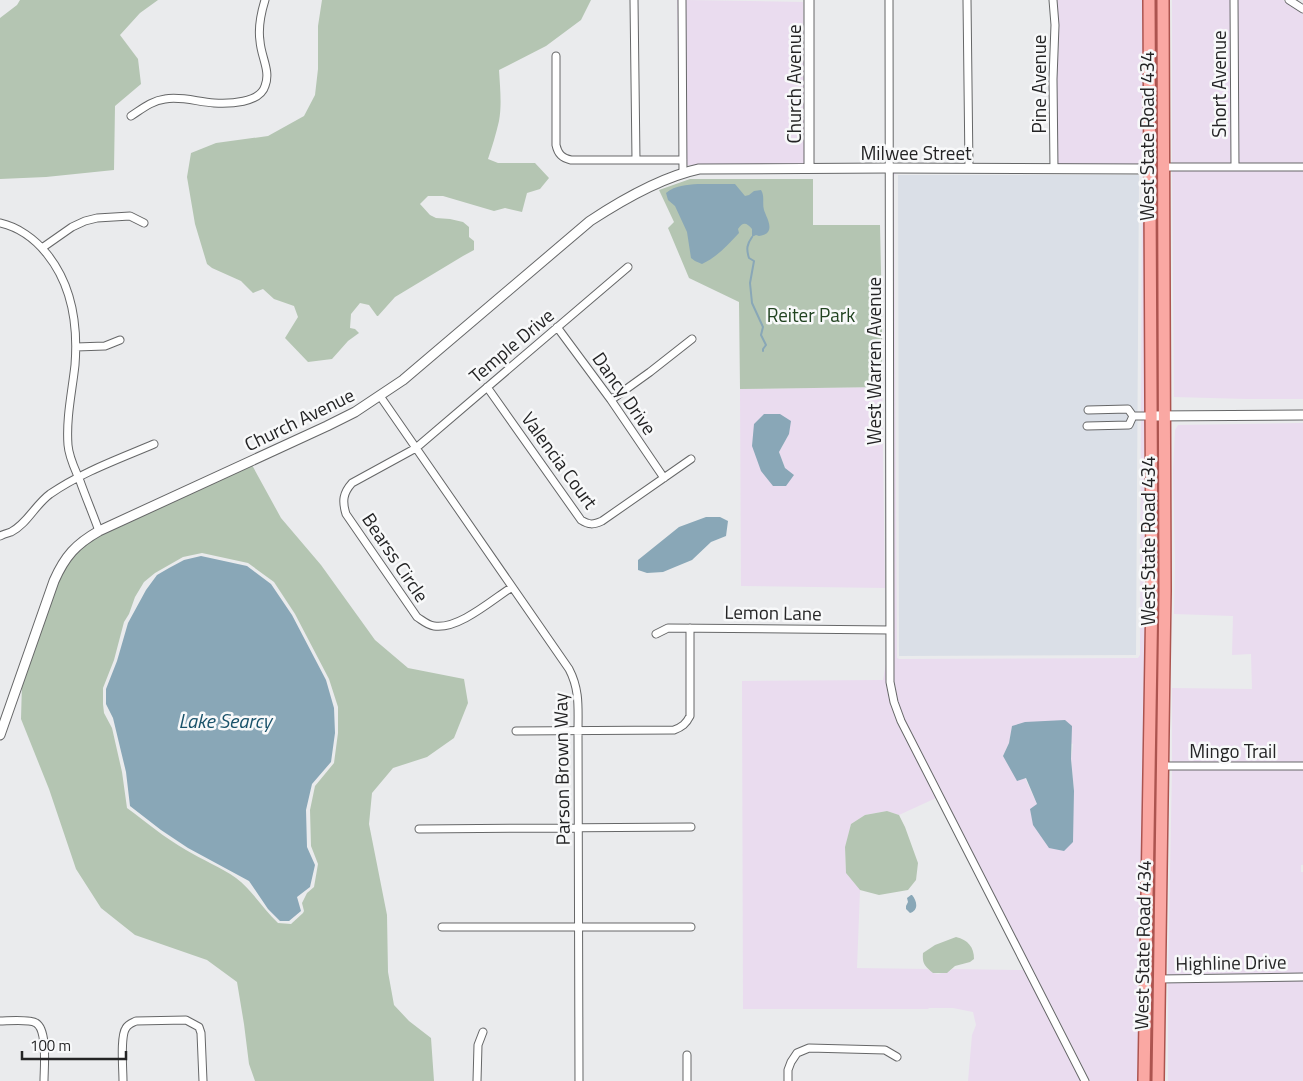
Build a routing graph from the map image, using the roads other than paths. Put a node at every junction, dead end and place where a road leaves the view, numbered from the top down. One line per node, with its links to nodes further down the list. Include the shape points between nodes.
1 (265, 0): 14 (street, via 260,42 268,76 265,88 258,96 222,103 164,99)
2 (634, 0): 16 (street)
3 (682, 0): 17 (street)
4 (809, 0): 21 (street, Church Avenue)
5 (889, 0): 22 (street, West Warren Avenue)
6 (967, 0): 23 (street)
7 (1053, 0): 24 (street, Pine Avenue)
8 (1149, 0): 15 (main road, West State Road 434)
9 (1163, 0): 18 (main road, West State Road 434)
10 (1234, 0): 19 (street, Short Avenue)
11 (1289, 0): 12 (street)
12 (1303, 9)
13 (556, 56): 16 (street, via 556,145 560,155 571,160)
14 (131, 116)
15 (1150, 144): 18 (main road); 25 (main road, West State Road 434)
16 (636, 160): 17 (street)
17 (683, 160): 26 (street)
18 (1163, 167): 19 (street); 27 (main road, West State Road 434)
19 (1235, 167): 20 (street)
20 (1303, 167)
21 (809, 168): 22 (street, Milwee Street); 26 (street, Milwee Street, via 719,168)
22 (889, 168): 23 (street, Milwee Street); 54 (street, West Warren Avenue)
23 (969, 168): 24 (street, Milwee Street)
24 (1054, 169): 25 (street, Milwee Street)
25 (1150, 169): 27 (main road, via 1158,176); 42 (main road, West State Road 434)
26 (683, 172): 37 (street, Church Avenue, via 618,203 590,221)
27 (1163, 188): 43 (main road, West State Road 434)
28 (0, 223): 30 (street, via 25,233)
29 (144, 223): 30 (street, via 130,216 97,218 72,227)
30 (42, 248): 35 (street, via 56,265 66,286 75,324)
31 (628, 266): 32 (street, Temple Drive)
32 (558, 328): 36 (street, Temple Drive); 38 (street, Dancy Drive)
33 (692, 339): 38 (street)
34 (120, 340): 35 (street, via 104,346)
35 (76, 347): 48 (street, via 68,432 70,456)
36 (487, 387): 46 (street, Temple Drive); 49 (street, Valencia Court, via 581,520 588,524 602,521)
37 (380, 396): 46 (street, Parson Brown Way); 50 (street, Church Avenue, via 327,426)
38 (611, 400): 49 (street, Dancy Drive)
39 (1088, 410): 41 (street, via 1128,409)
40 (1303, 414): 43 (street)
41 (1133, 416): 42 (street); 44 (street, via 1130,425)
42 (1151, 416): 43 (street); 59 (main road, West State Road 434)
43 (1165, 416): 60 (main road, West State Road 434)
44 (1087, 426)
45 (154, 444): 48 (street)
46 (416, 448): 52 (street, Parson Brown Way); 52 (street, Bearss Circle, via 352,483 343,505 417,617 433,626 453,625)
47 (691, 459): 49 (street, Valencia Court)
48 (78, 477): 50 (street); 51 (street, via 48,495 23,523)
49 (664, 478)
50 (99, 531): 58 (street, Church Avenue, via 78,546 60,566)
51 (0, 536)
52 (512, 586): 57 (street, Parson Brown Way, via 574,678 578,695)
53 (690, 628): 54 (street, Lemon Lane); 55 (street, Lemon Lane, via 668,628); 57 (street, via 690,716 682,727 674,730)
54 (890, 630): 83 (street, West Warren Avenue, via 890,682 901,721)
55 (656, 634)
56 (516, 731): 57 (street)
57 (578, 731): 65 (street, Parson Brown Way)
58 (0, 735)
59 (1149, 748): 60 (main road); 62 (main road, West State Road 434)
60 (1162, 766): 61 (street, Mingo Trail); 63 (main road, West State Road 434)
61 (1303, 766)
62 (1149, 768): 63 (main road); 84 (main road, West State Road 434)
63 (1162, 791): 71 (main road, West State Road 434)
64 (691, 827): 65 (street)
65 (578, 828): 66 (street); 67 (street, Parson Brown Way)
66 (419, 829)
67 (579, 926): 68 (street); 69 (street); 80 (street, Parson Brown Way)
68 (442, 927)
69 (691, 927)
70 (1303, 977): 71 (street, Highline Drive)
71 (1159, 979): 85 (main road, West State Road 434)
72 (0, 1021): 76 (street, via 30,1021 40,1027 44,1034)
73 (483, 1032): 79 (street, via 478,1045)
74 (687, 1055): 81 (street)
75 (897, 1057): 82 (street, via 885,1050 809,1048 797,1053 791,1062)
76 (44, 1081)
77 (123, 1081): 78 (street, via 125,1028 136,1021 186,1020 199,1027 201,1033)
78 (203, 1081)
79 (477, 1081)
80 (580, 1081)
81 (687, 1081)
82 (788, 1081)
83 (1085, 1081)
84 (1144, 1081)
85 (1158, 1081)

